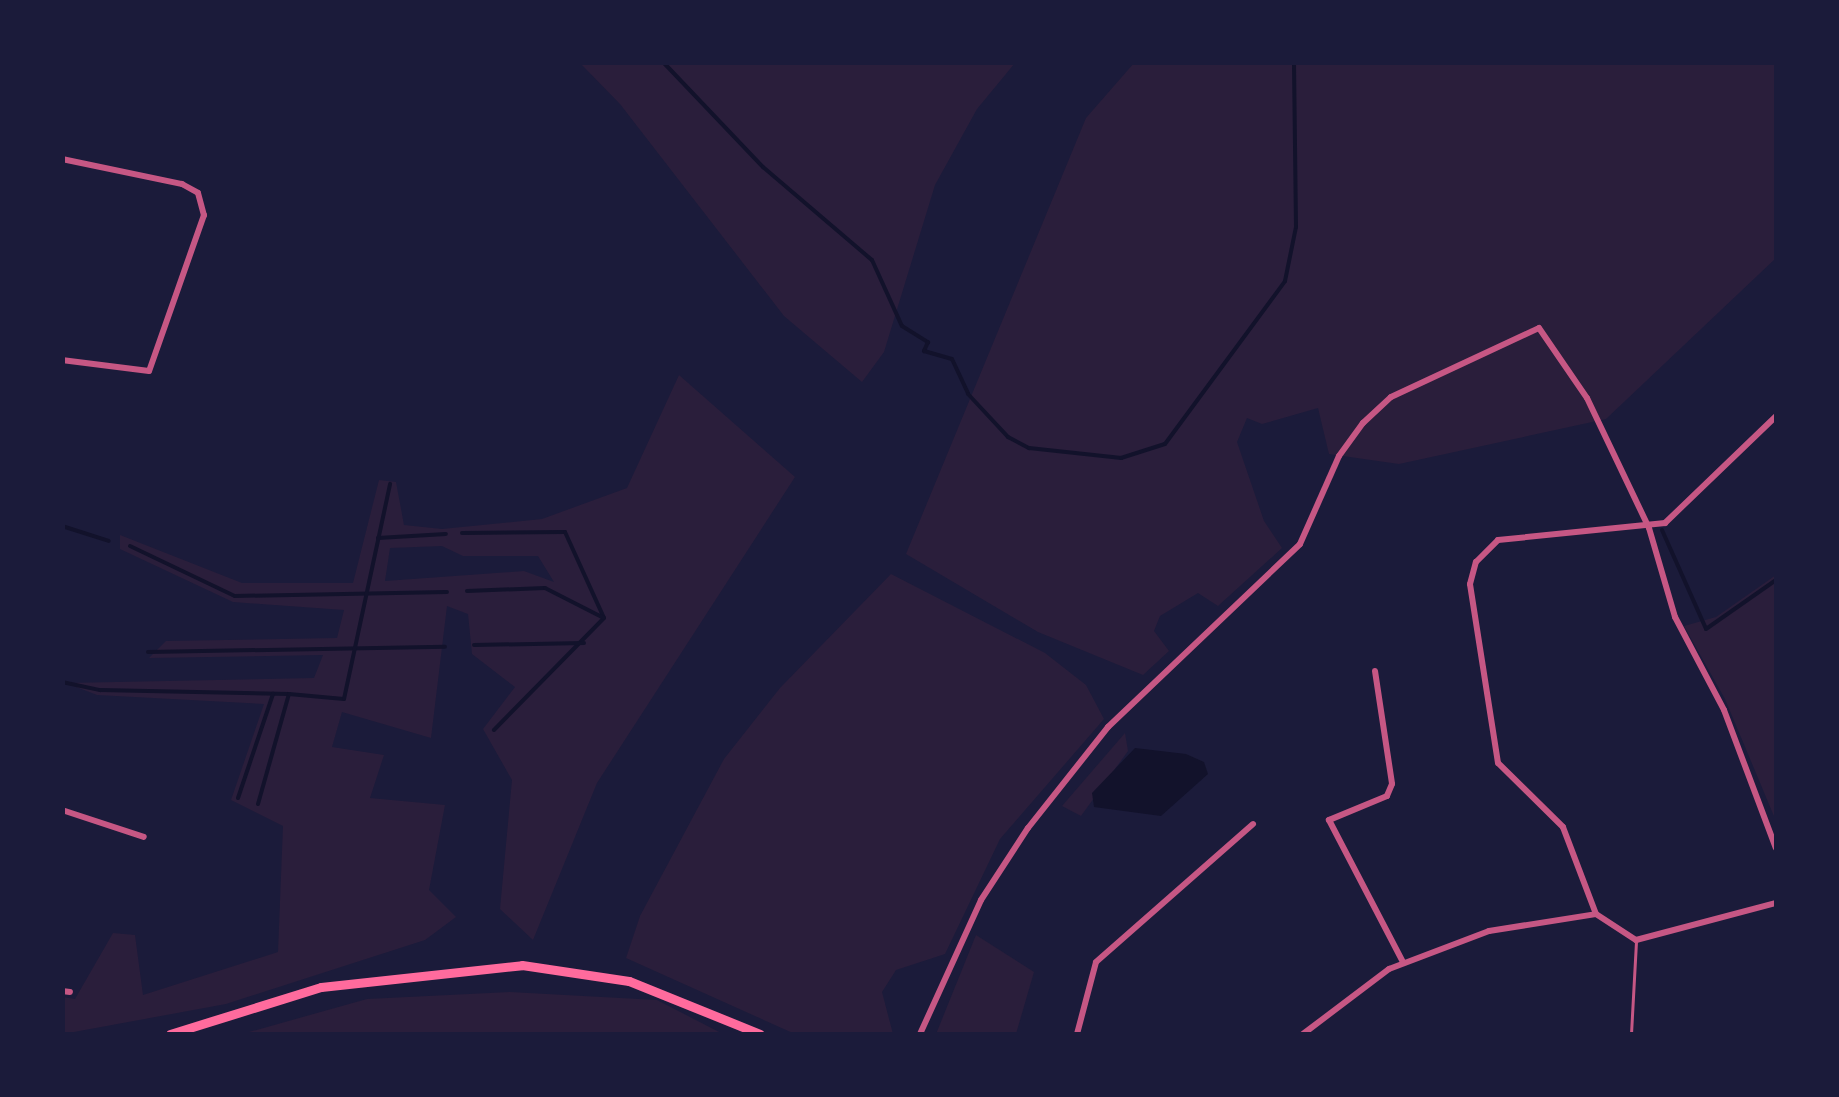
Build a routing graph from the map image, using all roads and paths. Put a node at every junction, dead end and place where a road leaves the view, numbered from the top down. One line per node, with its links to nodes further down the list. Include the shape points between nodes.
1 (62, 158): 2 (street, via 182,184 198,194 204,215 149,371)
2 (62, 360)
3 (1776, 416): 4 (street, via 1672,519)
4 (1649, 528): 9 (street, via 1675,617 1740,746); 11 (street, via 1498,540 1476,562 1470,584 1498,763 1563,828); 16 (street, via 1586,398 1540,328 1392,397 1339,456 1300,544 1108,727 1028,828 981,900)
5 (1375, 671): 13 (street, via 1392,784 1386,796 1328,820)
6 (62, 810): 8 (street)
7 (1253, 824): 17 (street, via 1096,962)
8 (144, 838)
9 (1776, 848)
10 (1776, 903): 12 (street)
11 (1596, 914): 12 (street); 13 (street, via 1489,931)
12 (1636, 940): 19 (lane)
13 (1404, 962): 18 (street)
14 (170, 1034): 15 (main road, via 320,987 522,965 629,982)
15 (760, 1034)
16 (920, 1034)
17 (1077, 1034)
18 (1303, 1034)
19 (1631, 1034)

